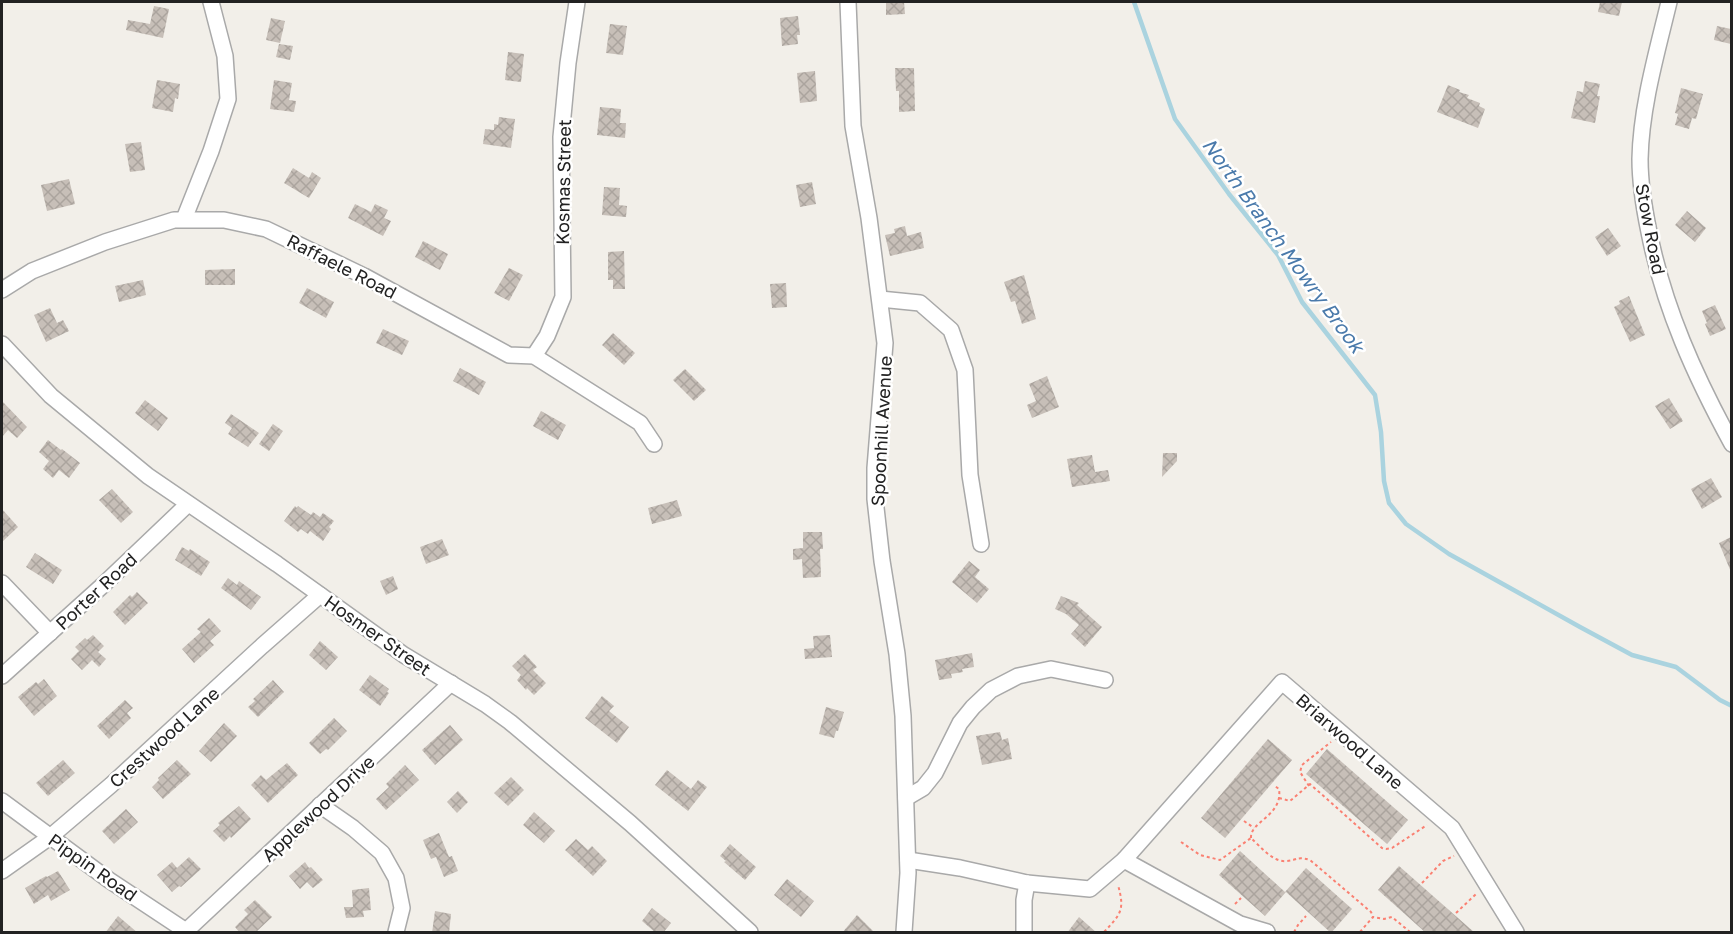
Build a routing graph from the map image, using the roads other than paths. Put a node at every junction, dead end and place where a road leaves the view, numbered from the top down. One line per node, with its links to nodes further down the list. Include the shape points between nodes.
1 (211, 2): 5 (street, via 225,56 228,99)
2 (577, 2): 9 (street, Kosmas Street, via 561,137 563,297)
3 (849, 2): 7 (street, Spoonhill Avenue, via 853,126)
4 (1669, 2): 11 (street, Stow Road, via 1642,128 1641,190 1670,312)
5 (184, 219): 6 (street, Raffaele Road, via 95,246 32,271); 9 (street, Raffaele Road, via 224,220 266,229 364,276 509,356)
6 (2, 290)
7 (880, 299): 13 (street, via 920,303 951,330 965,370 970,475); 20 (street, Spoonhill Avenue, via 885,343 875,499 900,685)
8 (2, 344): 12 (street, Hosmer Street, via 51,396)
9 (534, 356): 10 (street, Raffaele Road, via 640,423)
10 (654, 444)
11 (1731, 444)
12 (188, 504): 15 (street, Hosmer Street); 16 (street, Porter Road)
13 (981, 544)
14 (2, 583): 16 (street)
15 (320, 595): 19 (street, Hosmer Street); 23 (street, Crestwood Lane)
16 (50, 633): 17 (street, Porter Road)
17 (2, 676)
18 (1105, 680): 20 (street, via 1051,669 1018,676 991,690 960,723 935,773 923,788)
19 (451, 683): 22 (street, Applewood Drive); 30 (street, Hosmer Street, via 493,710 582,782)
20 (906, 798): 24 (street, Spoonhill Avenue)
21 (2, 801): 23 (street, Pippin Road)
22 (320, 805): 28 (street, Applewood Drive); 29 (street, via 382,853 396,878 402,908)
23 (50, 837): 26 (street, Crestwood Lane); 28 (street, Pippin Road)
24 (908, 860): 27 (street, Briarwood Lane); 31 (street, Spoonhill Avenue)
25 (1124, 860): 27 (street, Briarwood Lane, via 1090,889); 33 (street, via 1240,924); 34 (street, Briarwood Lane, via 1282,682 1452,828)
26 (2, 871)
27 (1027, 883): 32 (street)
28 (185, 932)
29 (396, 933)
30 (750, 933)
31 (904, 933)
32 (1024, 933)
33 (1267, 933)
34 (1516, 933)

